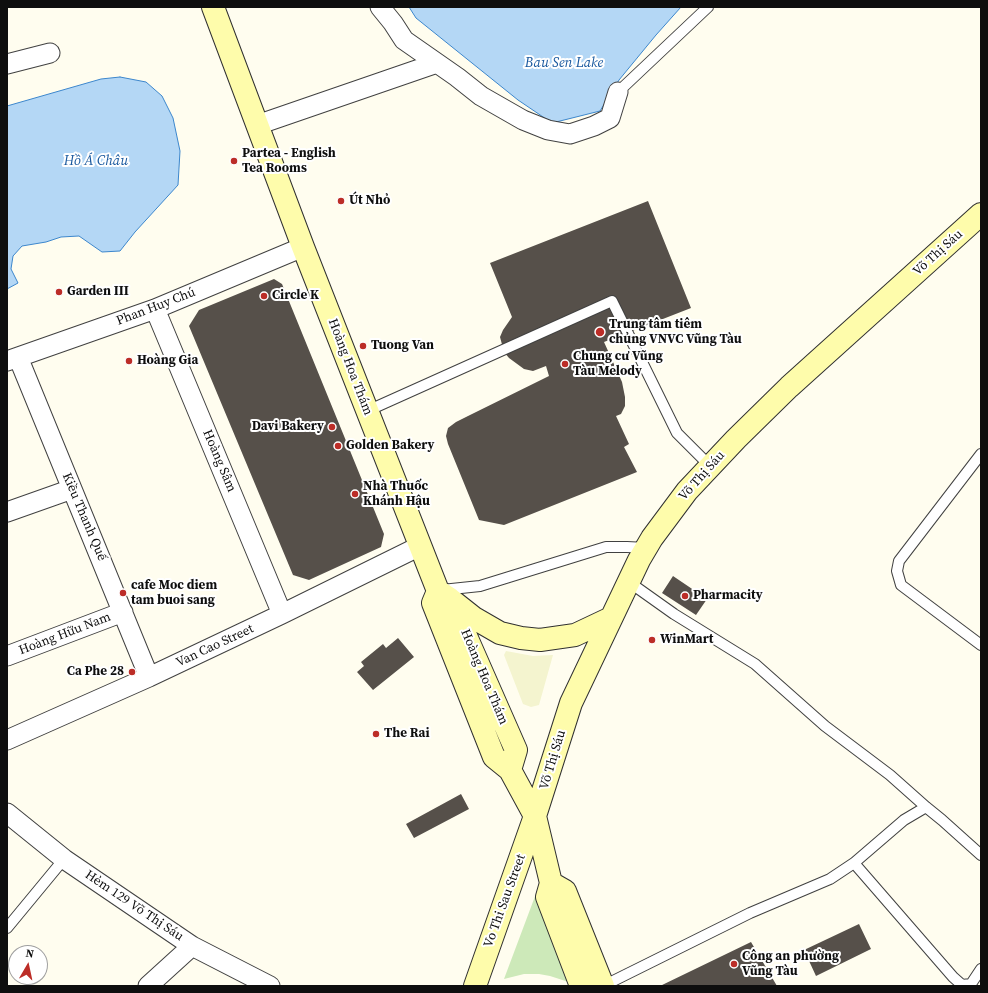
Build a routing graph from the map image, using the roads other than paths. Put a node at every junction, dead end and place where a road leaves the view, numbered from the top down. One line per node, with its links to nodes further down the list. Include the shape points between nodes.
1 (213, 7): 8 (main road, Hoàng Hoa Thám)
2 (380, 7): 5 (street, via 404,40)
3 (708, 7): 7 (lane)
4 (50, 53): 6 (street)
5 (437, 63): 7 (street, via 481,96 523,120 548,130 570,134 610,118); 8 (street)
6 (7, 64)
7 (618, 92)
8 (258, 125): 10 (main road, Hoàng Hoa Thám)
9 (981, 214): 15 (main road, Võ Thị Sáu, via 789,387)
10 (304, 247): 11 (street, Phan Huy Chú); 13 (main road, Hoàng Hoa Thám)
11 (155, 309): 12 (street, Phan Huy Chú); 23 (street, Hoàng Sâm)
12 (13, 359): 16 (street, Kiều Thanh Quế)
13 (367, 411): 15 (lane, via 612,301 677,433); 18 (main road, Hoàng Hoa Thám)
14 (981, 454): 25 (lane, via 899,561 897,571 901,585)
15 (710, 466): 19 (main road, Võ Thị Sáu, via 686,491)
16 (72, 489): 17 (street); 22 (street, Kiều Thanh Quế)
17 (7, 512)
18 (420, 546): 21 (main road, Hoàng Hoa Thám); 23 (street, Van Cao Street)
19 (646, 548): 20 (main road, Võ Thị Sáu); 21 (lane, via 606,546)
20 (629, 582): 24 (main road, Võ Thị Sáu); 29 (lane, via 674,614 754,664 825,726 890,775)
21 (444, 595): 24 (main road, via 474,618 500,633 521,638 540,640 575,635); 31 (main road, Hoàng Hoa Thám, via 433,603 494,757 510,770)
22 (123, 612): 26 (street, Hoàng Hữu Nam); 27 (street, Kiều Thanh Quế)
23 (282, 614): 27 (street, Van Cao Street)
24 (611, 618): 31 (main road, Võ Thị Sáu, via 571,703)
25 (981, 645)
26 (7, 656)
27 (149, 677): 28 (street, Van Cao Street)
28 (7, 740)
29 (926, 807): 32 (lane); 34 (lane, via 904,820)
30 (7, 813): 33 (street, Hẻm 129 Võ Thị Sáu)
31 (535, 816): 35 (main road, Hoàng Hoa Thám); 41 (main road, Vo Thi Sau Street)
32 (981, 855)
33 (64, 859): 36 (lane); 37 (street, Hẻm 129 Võ Thị Sáu)
34 (854, 863): 43 (lane, via 830,879 750,913); 44 (lane, via 953,978)
35 (551, 883): 42 (main road, Hoàng Hoa Thám, via 547,897); 43 (main road, via 565,891)
36 (7, 928)
37 (192, 946): 39 (street); 40 (street, Hẻm 129 Võ Thị Sáu)
38 (981, 970): 44 (lane, via 971,984)
39 (148, 986)
40 (270, 986)
41 (475, 986)
42 (581, 986)
43 (603, 986)
44 (963, 986)

